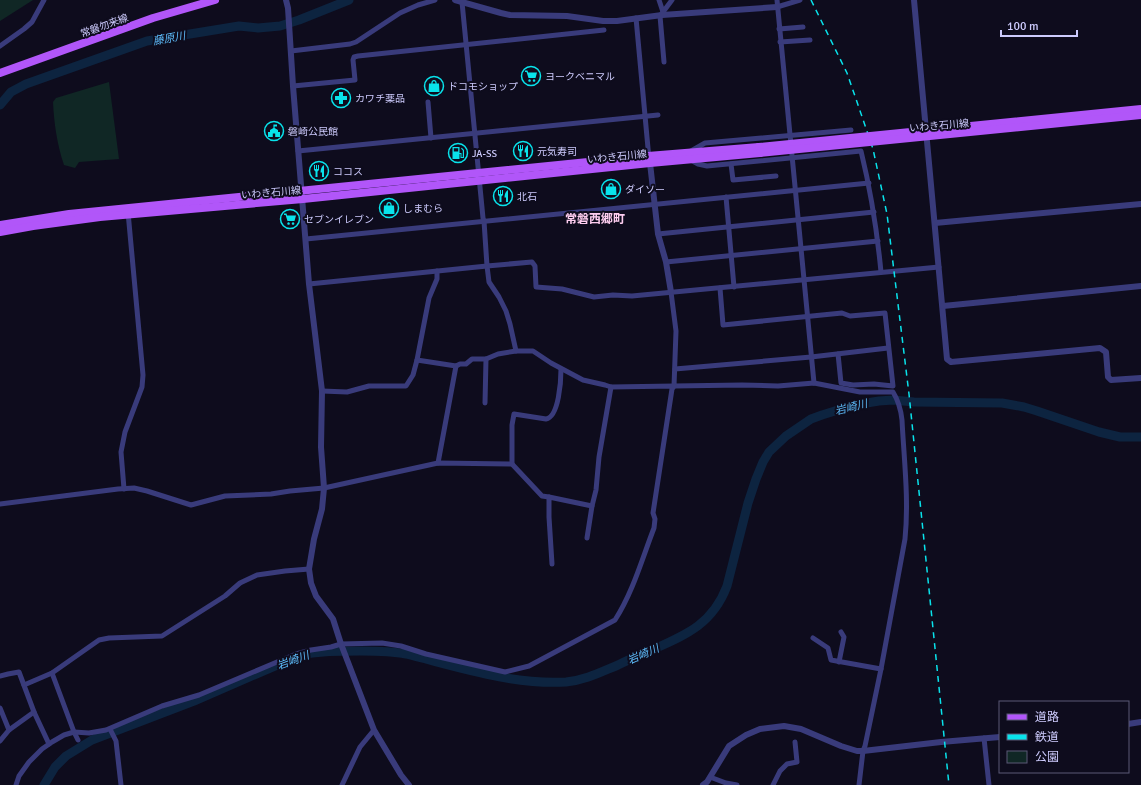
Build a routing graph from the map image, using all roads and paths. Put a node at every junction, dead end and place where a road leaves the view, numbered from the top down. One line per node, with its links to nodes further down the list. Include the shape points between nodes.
1 (44, 0): 20 (street, via 32,22)
2 (215, 0): 23 (main road, 常磐勿来線, via 153,18)
3 (286, 0): 21 (street)
4 (435, 0): 21 (street, via 400,13 356,42)
5 (455, 0): 10 (street)
6 (659, 0): 12 (street)
7 (672, 0): 12 (street)
8 (800, 0): 11 (street)
9 (914, 0): 52 (street)
10 (462, 2): 13 (street, via 510,14 567,16 617,22); 19 (street)
11 (777, 3): 12 (street); 15 (street)
12 (662, 14): 13 (street); 22 (street)
13 (636, 18): 29 (street)
14 (803, 27): 15 (street)
15 (779, 29): 18 (street)
16 (604, 30): 19 (street)
17 (810, 40): 18 (street)
18 (780, 42): 32 (street)
19 (466, 44): 24 (street, via 358,56 352,60 354,80); 31 (street)
20 (0, 46)
21 (291, 51): 24 (street)
22 (664, 62)
23 (1, 73)
24 (293, 86): 35 (street)
25 (428, 102): 33 (street)
26 (1141, 109): 34 (main road, いわき石川線, bridge)
27 (658, 115): 29 (street)
28 (1141, 115): 34 (main road, いわき石川線, bridge)
29 (644, 116): 31 (street); 38 (street)
30 (851, 130): 32 (street)
31 (474, 134): 33 (street); 41 (street)
32 (790, 136): 36 (street, via 705,143); 37 (street)
33 (431, 138): 35 (street)
34 (760, 150): 36 (main road, いわき石川線)
35 (298, 152): 44 (street)
36 (689, 156): 38 (main road, いわき石川線); 39 (street, via 698,164 707,166)
37 (792, 158): 39 (street); 42 (street, via 861,151); 43 (street)
38 (649, 160): 41 (main road, いわき石川線); 46 (street)
39 (731, 164): 40 (street, via 733,180)
40 (776, 176)
41 (479, 177): 44 (main road, いわき石川線); 51 (street)
42 (869, 183): 43 (street); 49 (street)
43 (795, 191): 45 (street); 50 (street)
44 (302, 195): 48 (main road, いわき石川線); 57 (street)
45 (726, 197): 46 (street); 54 (street)
46 (654, 204): 51 (street); 56 (street)
47 (1141, 204): 52 (street)
48 (128, 212): 53 (main road, いわき石川線, via 42,218); 55 (main road, いわき石川線); 92 (street, via 143,375 142,387 125,432 121,452)
49 (874, 212): 50 (street); 58 (street)
50 (798, 220): 54 (street); 59 (street)
51 (484, 221): 57 (street); 63 (street)
52 (934, 223): 62 (street)
53 (0, 226)
54 (728, 227): 56 (street); 60 (street)
55 (0, 232)
56 (658, 234): 61 (street)
57 (306, 238): 67 (street)
58 (878, 241): 59 (street); 65 (street)
59 (801, 249): 60 (street); 66 (street)
60 (731, 256): 61 (street); 69 (street)
61 (666, 262): 71 (street)
62 (939, 267): 65 (street); 72 (street)
63 (488, 268): 64 (street); 71 (street, via 534,264 536,287 562,289 594,297); 75 (street, via 490,282 506,311)
64 (437, 271): 67 (street); 79 (street)
65 (881, 272): 66 (street)
66 (804, 280): 69 (street); 73 (street)
67 (309, 284): 87 (street)
68 (1141, 286): 72 (street)
69 (734, 287): 70 (street)
70 (720, 288): 71 (street); 73 (street, via 723,325)
71 (671, 292): 82 (street, via 676,331)
72 (943, 306): 83 (street, via 947,359 951,362 1100,348 1106,352 1108,377 1111,380)
73 (808, 316): 74 (street, via 885,313); 77 (street)
74 (888, 348): 76 (street); 76 (street, via 893,386 853,386 841,383)
75 (516, 350): 78 (street); 81 (street, via 533,351)
76 (838, 354): 77 (street)
77 (811, 357): 82 (street); 84 (street)
78 (486, 359): 80 (street, via 472,359 466,364); 88 (street)
79 (417, 360): 80 (street); 87 (street, via 413,375 406,386 369,386 347,392)
80 (456, 366): 89 (street)
81 (561, 369): 86 (street, via 583,380); 90 (street, via 561,384 553,416 546,419 514,414)
82 (675, 369): 85 (street)
83 (1141, 378)
84 (814, 383): 85 (street, via 778,386); 103 (street, via 860,392 893,392 900,410 907,519)
85 (674, 386): 86 (street); 101 (street, via 653,513 654,528 631,588 615,620 529,666 505,672 395,645 382,643)
86 (611, 387): 95 (street)
87 (322, 391): 91 (street, via 321,447)
88 (485, 403)
89 (438, 463): 90 (street); 91 (street)
90 (512, 464): 93 (street, via 542,496)
91 (324, 488): 92 (street, via 225,496 191,505 147,491); 98 (street)
92 (124, 489): 94 (street)
93 (549, 497): 95 (street); 97 (street)
94 (0, 504)
95 (592, 506): 96 (street)
96 (587, 538)
97 (552, 564)
98 (309, 569): 101 (street, via 316,596 333,619); 104 (street, via 258,575 240,583 225,596 162,636 99,640)
99 (840, 632): 102 (street, via 844,637)
100 (813, 638): 102 (street, via 828,648 830,660)
101 (342, 646): 111 (street, via 296,654 199,695 162,706); 113 (street)
102 (839, 662): 103 (street)
103 (881, 669): 121 (street)
104 (52, 673): 106 (street); 114 (street)
105 (0, 676): 106 (street, via 19,672)
106 (24, 685): 108 (street)
107 (0, 708): 112 (street)
108 (34, 712): 112 (street); 120 (street)
109 (1141, 722): 110 (street)
110 (1129, 724)
111 (110, 728): 114 (street, via 100,732); 124 (street, via 116,741)
112 (9, 730): 118 (street)
113 (374, 730): 125 (street, via 360,748); 126 (street)
114 (74, 732): 117 (street); 120 (street)
115 (999, 737): 116 (street)
116 (984, 738): 121 (street); 131 (street)
117 (78, 740)
118 (0, 741)
119 (795, 742): 129 (street, via 797,762 786,764)
120 (49, 744): 123 (street, via 29,762)
121 (863, 751): 122 (street, via 848,749 802,729 784,726 760,729 729,746); 130 (street)
122 (710, 777): 127 (street); 128 (street)
123 (16, 785)
124 (121, 785)
125 (342, 785)
126 (409, 785)
127 (703, 785)
128 (737, 785)
129 (773, 785)
130 (859, 785)
131 (989, 785)

